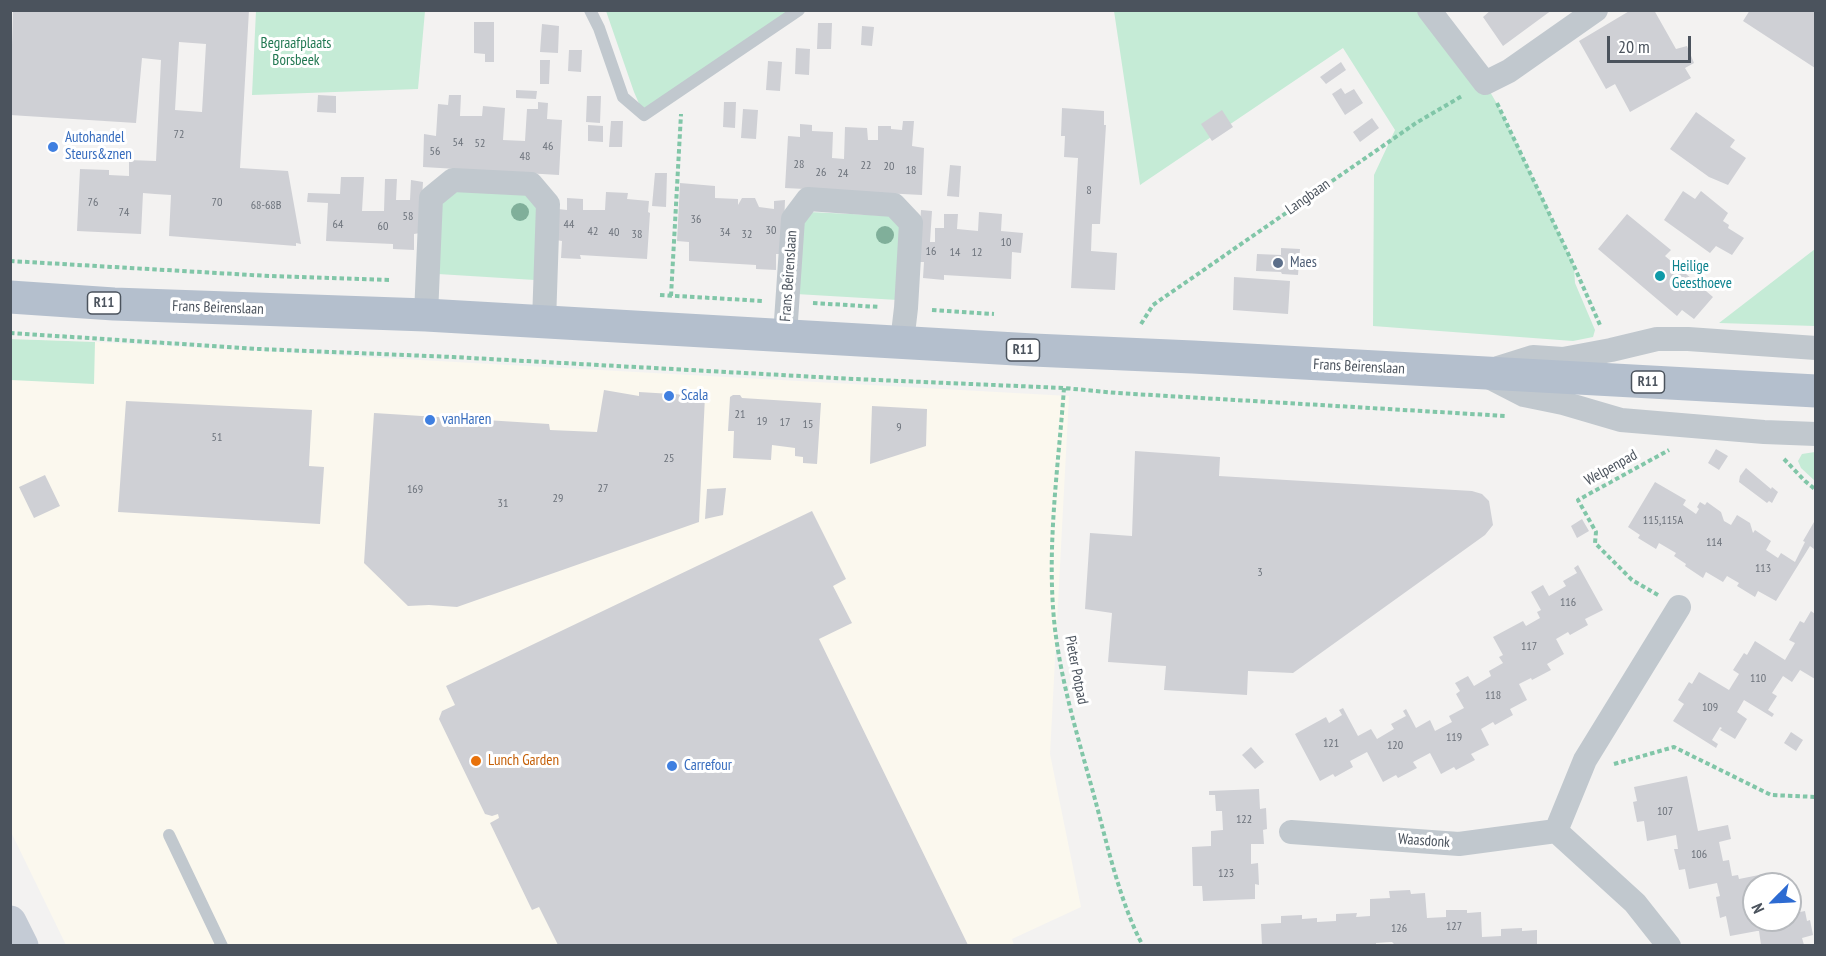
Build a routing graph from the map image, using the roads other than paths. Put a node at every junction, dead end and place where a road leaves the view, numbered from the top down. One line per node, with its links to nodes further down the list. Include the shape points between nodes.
1 (590, 10): 2 (lane, via 623,97 644,116)
2 (799, 10)
3 (1429, 10): 4 (street, via 1485,83 1509,71)
4 (1596, 10)
5 (10, 297): 6 (main road, Frans Beirenslaan / R11)
6 (426, 315): 7 (main road, Frans Beirenslaan / R11); 7 (street, via 431,198 453,180 531,184 548,204)
7 (544, 322): 8 (main road, Frans Beirenslaan / R11)
8 (785, 335): 9 (main road, Frans Beirenslaan / R11); 9 (street, Frans Beirenslaan, via 793,219 808,199 894,205 911,223)
9 (902, 342): 11 (main road, Frans Beirenslaan / R11)
10 (1815, 348): 11 (street, via 1657,339 1563,359 1533,357)
11 (1481, 373): 12 (main road, Frans Beirenslaan / R11); 13 (street, via 1524,395 1621,420)
12 (1815, 390)
13 (1815, 434)
14 (1679, 607): 15 (street, via 1586,759)
15 (1556, 831): 16 (street, Waasdonk, via 1460,844); 21 (street, via 1635,903)
16 (1291, 832)
17 (169, 835): 20 (lane)
18 (10, 922): 19 (street)
19 (22, 945)
20 (222, 945)
21 (1669, 945)

